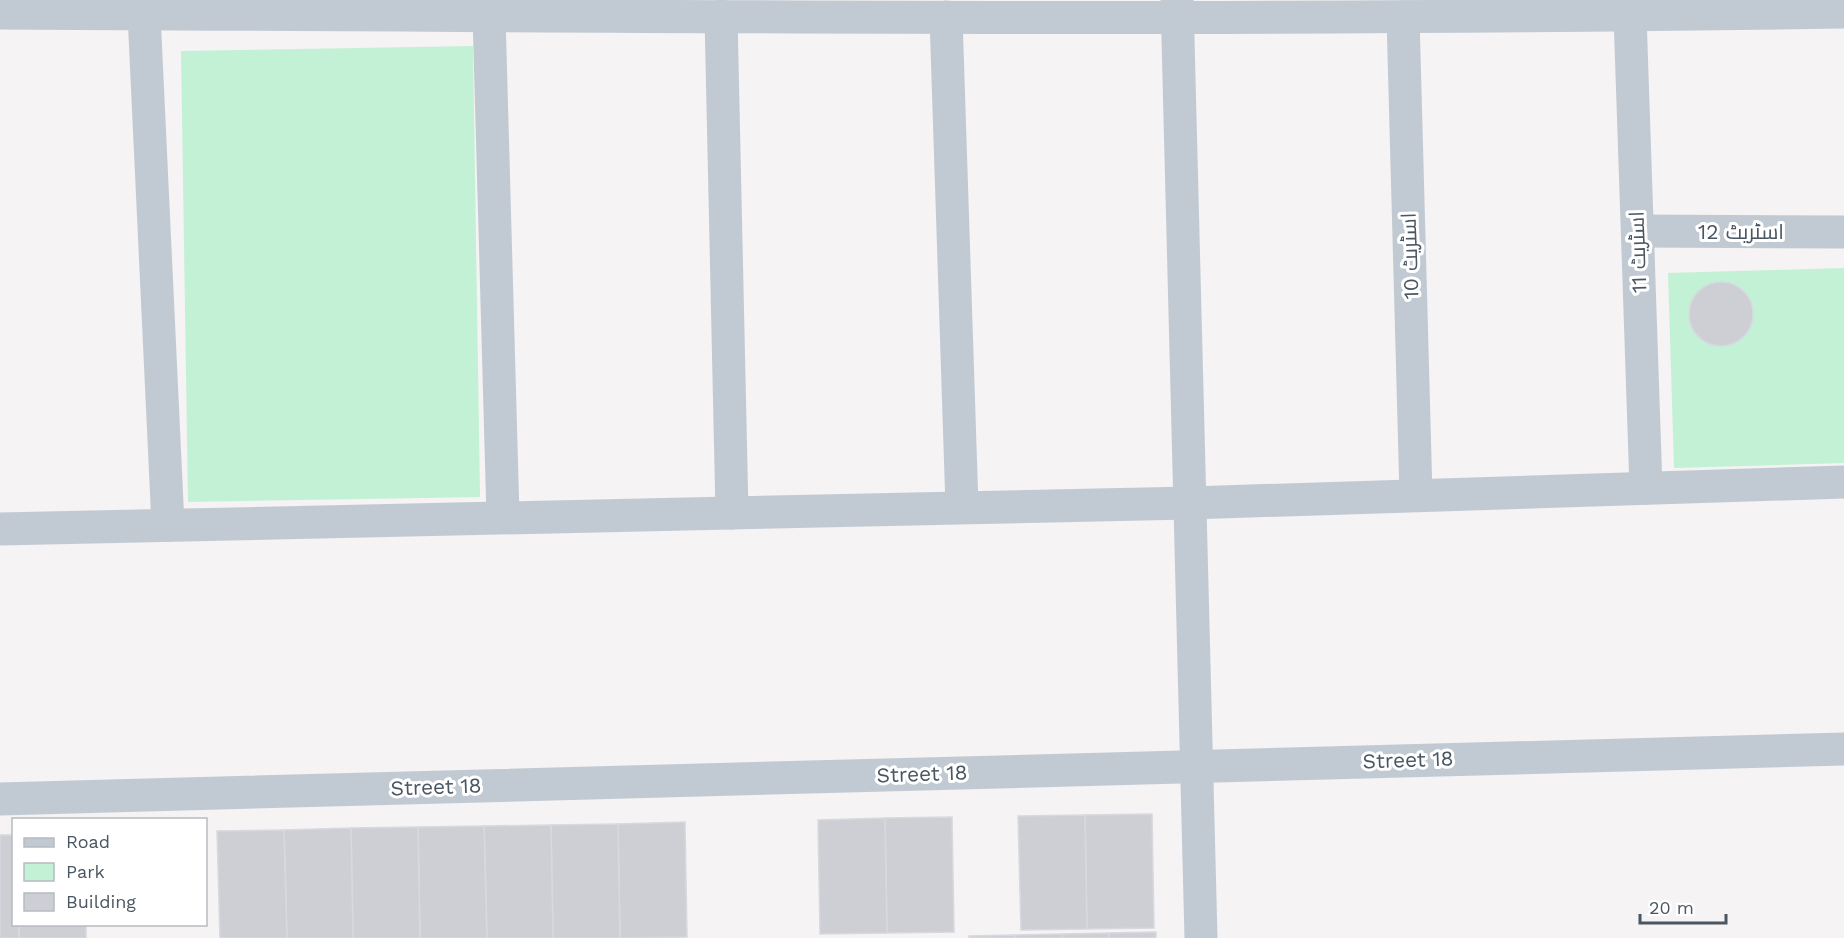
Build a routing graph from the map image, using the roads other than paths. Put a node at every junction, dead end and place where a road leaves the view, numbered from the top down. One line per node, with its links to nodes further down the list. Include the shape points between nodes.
1 (1177, 8): 8 (street); 9 (street); 15 (street)
2 (1844, 12): 6 (street)
3 (0, 13): 4 (street)
4 (144, 14): 5 (street); 19 (street)
5 (489, 15): 7 (street); 18 (street)
6 (1630, 15): 9 (street); 10 (street, اسٹریٹ 11)
7 (721, 16): 8 (street); 17 (street)
8 (946, 17): 16 (street)
9 (1403, 17): 14 (street, اسٹریٹ 10)
10 (1638, 231): 11 (street, اسٹریٹ 12); 13 (street, اسٹریٹ 11)
11 (1844, 232)
12 (1844, 482): 13 (street)
13 (1646, 488): 14 (street)
14 (1416, 495): 15 (street)
15 (1190, 502): 16 (street); 22 (street)
16 (962, 507): 17 (street)
17 (732, 513): 18 (street)
18 (503, 517): 19 (street)
19 (168, 525): 20 (street)
20 (0, 529)
21 (1844, 749): 22 (street, Street 18)
22 (1198, 766): 23 (street, Street 18); 24 (street)
23 (0, 799)
24 (1201, 938)

